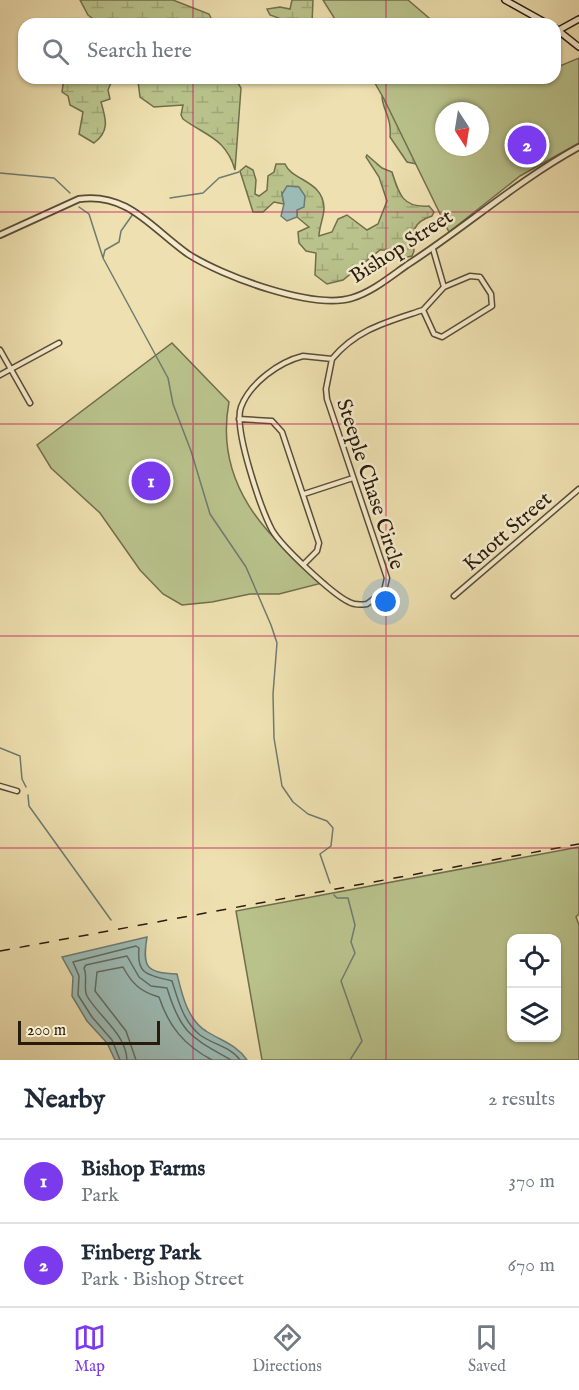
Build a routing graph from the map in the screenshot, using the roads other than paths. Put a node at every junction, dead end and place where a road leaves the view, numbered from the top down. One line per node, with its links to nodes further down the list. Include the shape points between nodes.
1 (505, 0): 2 (main road)
2 (537, 18)
3 (579, 19): 4 (main road)
4 (561, 27)
5 (561, 32): 6 (main road)
6 (579, 47)
7 (579, 147): 9 (street, Bishop Street, via 515,186)
8 (0, 235): 9 (street, Bishop Street, via 79,200 115,201 134,209 207,264 269,289 323,301 353,298 368,291)
9 (433, 249): 10 (street)
10 (444, 287): 11 (street); 11 (street, via 470,276 480,277 491,294 492,306 442,337 434,333)
11 (423, 310): 14 (street, via 363,331)
12 (59, 343): 15 (street)
13 (0, 350): 15 (street)
14 (332, 359): 18 (street, via 303,356 282,364 248,396); 19 (street, Steeple Chase Circle, via 327,399)
15 (10, 370): 16 (street); 17 (street)
16 (0, 375)
17 (30, 403)
18 (239, 419): 21 (street, via 265,419 277,425); 22 (street, Steeple Chase Circle, via 241,440 272,529 286,549)
19 (353, 478): 21 (street); 22 (street, Steeple Chase Circle, via 386,572 384,591 373,602 354,604)
20 (579, 489): 23 (street, Knott Street)
21 (304, 494): 22 (street, via 319,547)
22 (304, 564)
23 (454, 596)
24 (0, 786): 25 (street)
25 (17, 791)

